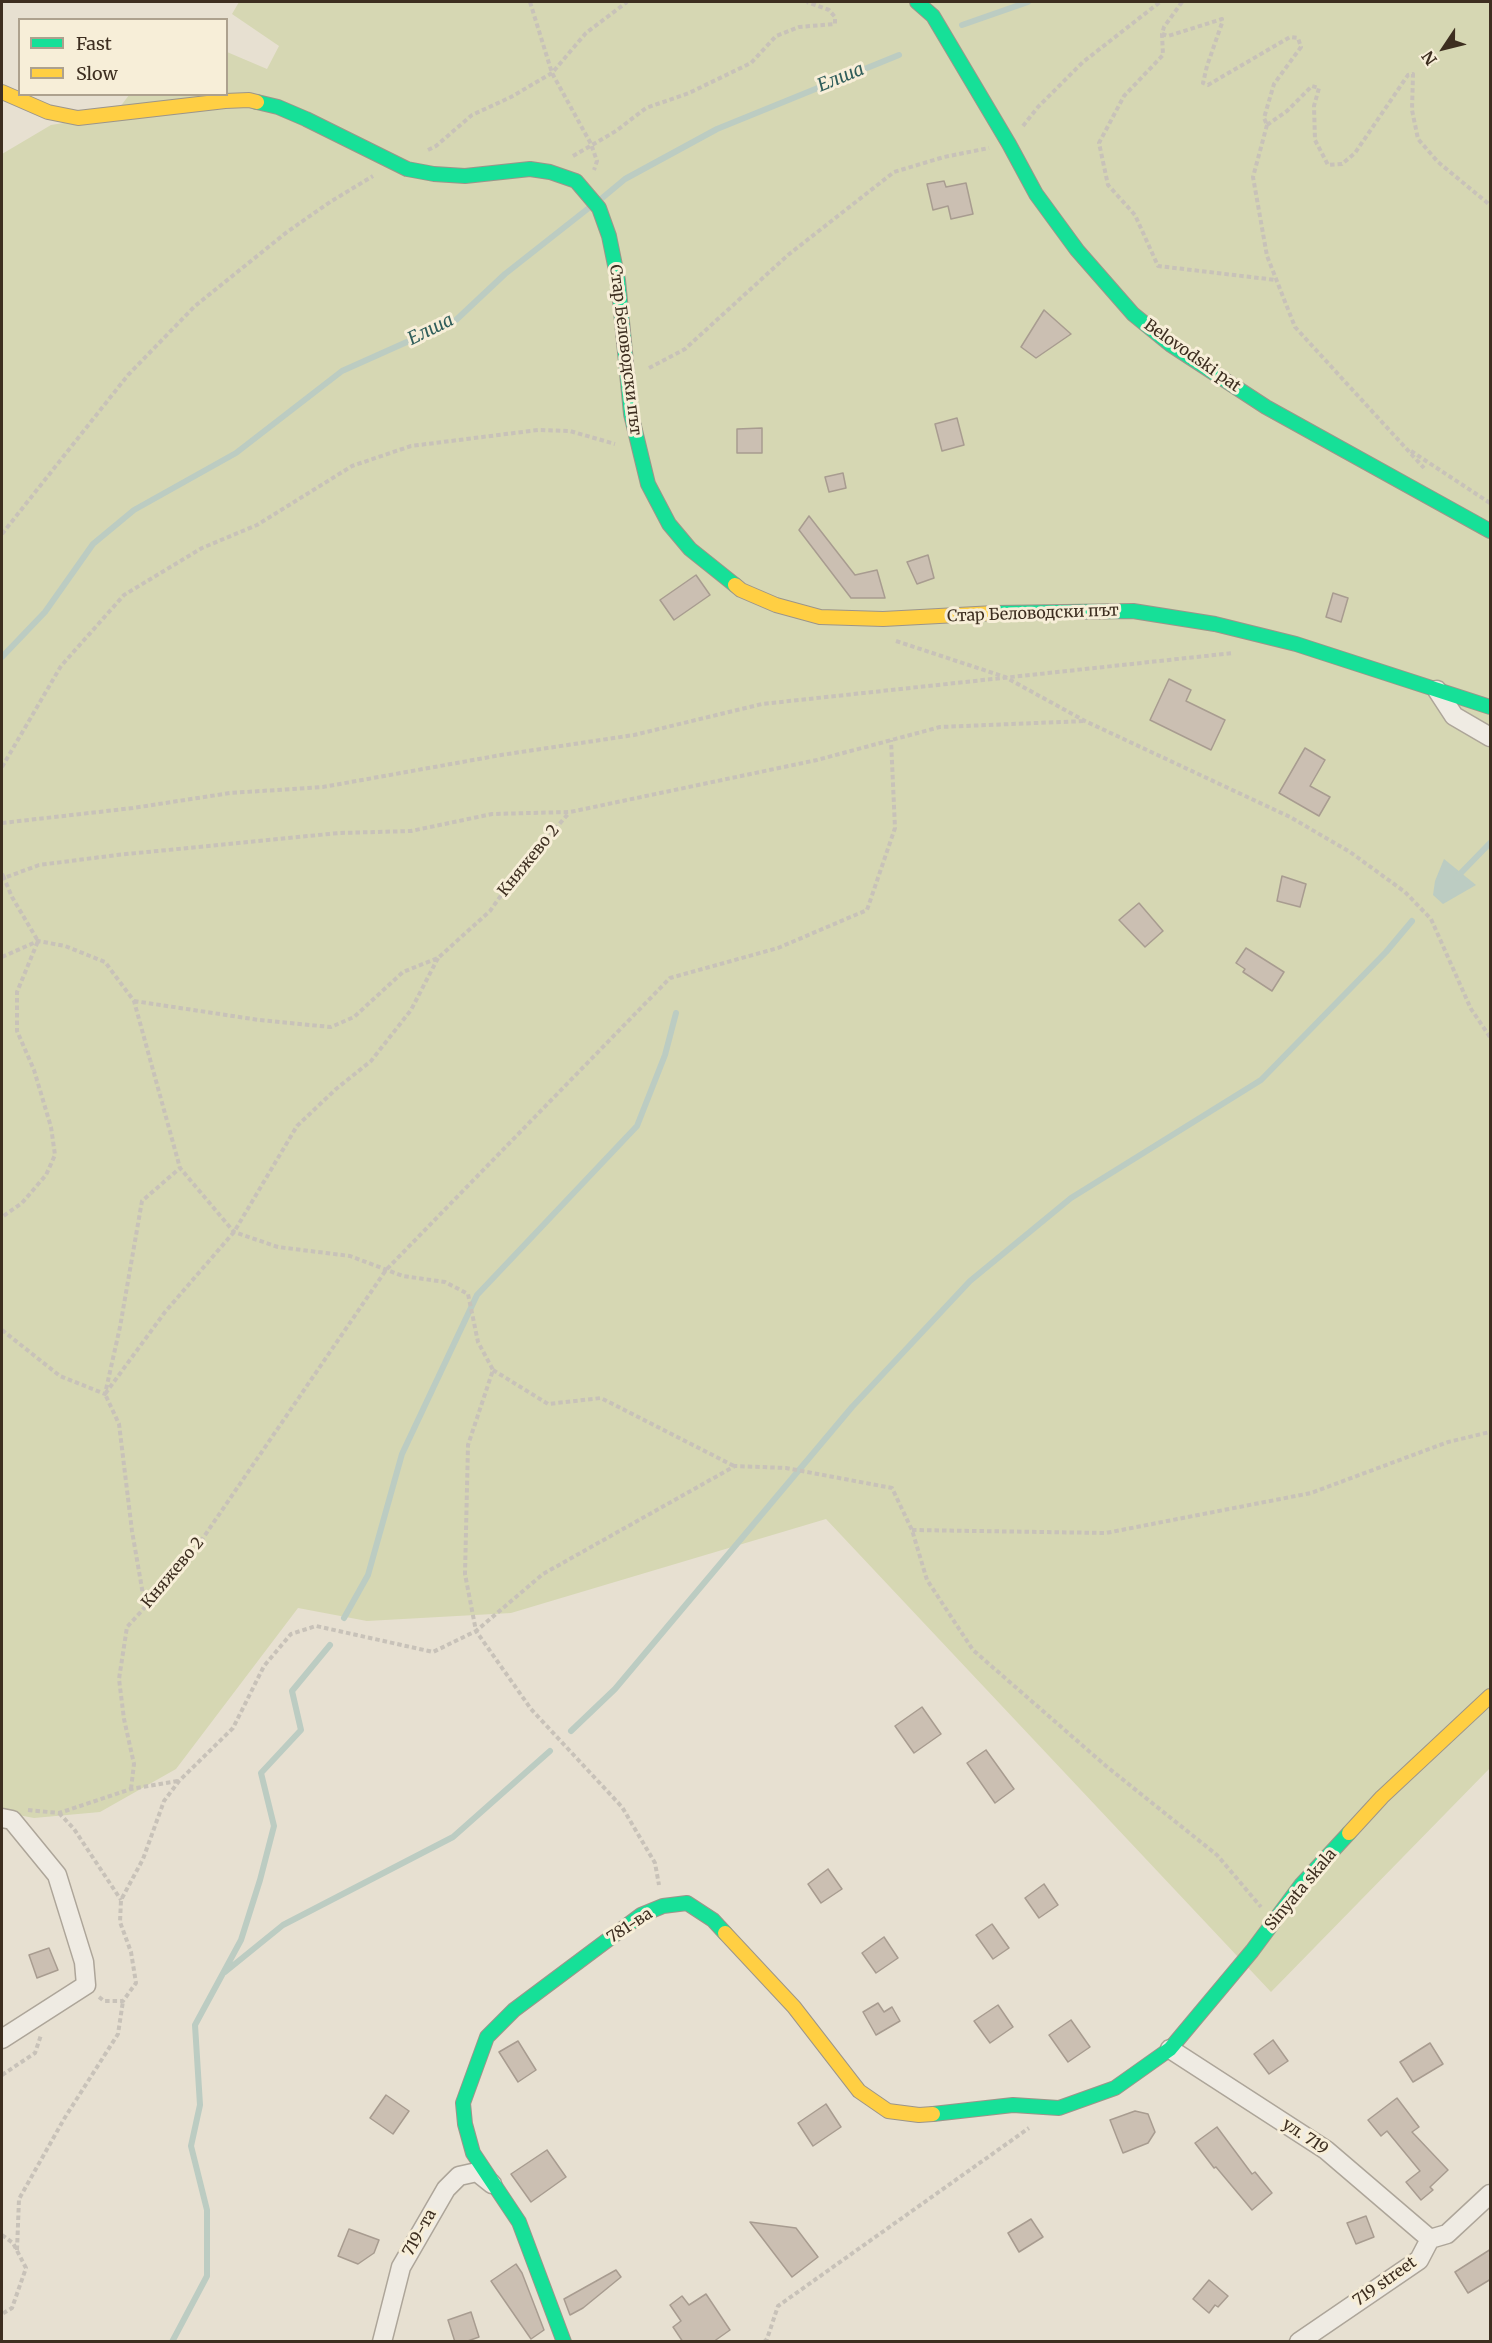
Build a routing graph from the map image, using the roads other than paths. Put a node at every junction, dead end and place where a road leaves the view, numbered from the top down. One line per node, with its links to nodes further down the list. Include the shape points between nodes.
1 (917, 2): 3 (street, Belovodski pat, via 933,16 1036,194 1077,250 1133,314 1171,345 1266,407)
2 (2, 92): 4 (street, Стар Беловодски път, via 48,112 78,118 249,100 306,118 393,164 434,174 465,176 546,171 576,181 599,208 609,236 618,280 631,414 648,484 669,524 690,549 741,590 776,605 820,617 884,619 1133,611 1215,624 1296,644)
3 (1491, 531)
4 (1437, 690): 5 (street, Стар Беловодски път); 6 (street, via 1454,716)
5 (1491, 707)
6 (1491, 737)
7 (1491, 1696): 10 (street, Sinyata skala, via 1382,1797 1301,1885)
8 (11, 1816): 9 (street, via 57,1875 84,1962 86,1984)
9 (2, 2039)
10 (1170, 2049): 11 (street, Sinyata skala); 14 (street, ул. 719, via 1326,2150)
11 (1115, 2088): 12 (street, 781-ва, via 1059,2108 1013,2105 918,2115 888,2111 859,2091 794,2007 713,1920 687,1904 663,1906 641,1915 514,2010 487,2037 463,2103 473,2153)
12 (499, 2190): 15 (street, 719-та, via 477,2172 459,2176 446,2189 401,2267); 16 (street, 781-ва, via 519,2222)
13 (1491, 2194): 14 (street, 719 street, via 1447,2234)
14 (1430, 2239): 17 (street, 719 street, via 1419,2260)
15 (382, 2342)
16 (564, 2342)
17 (1299, 2342)

